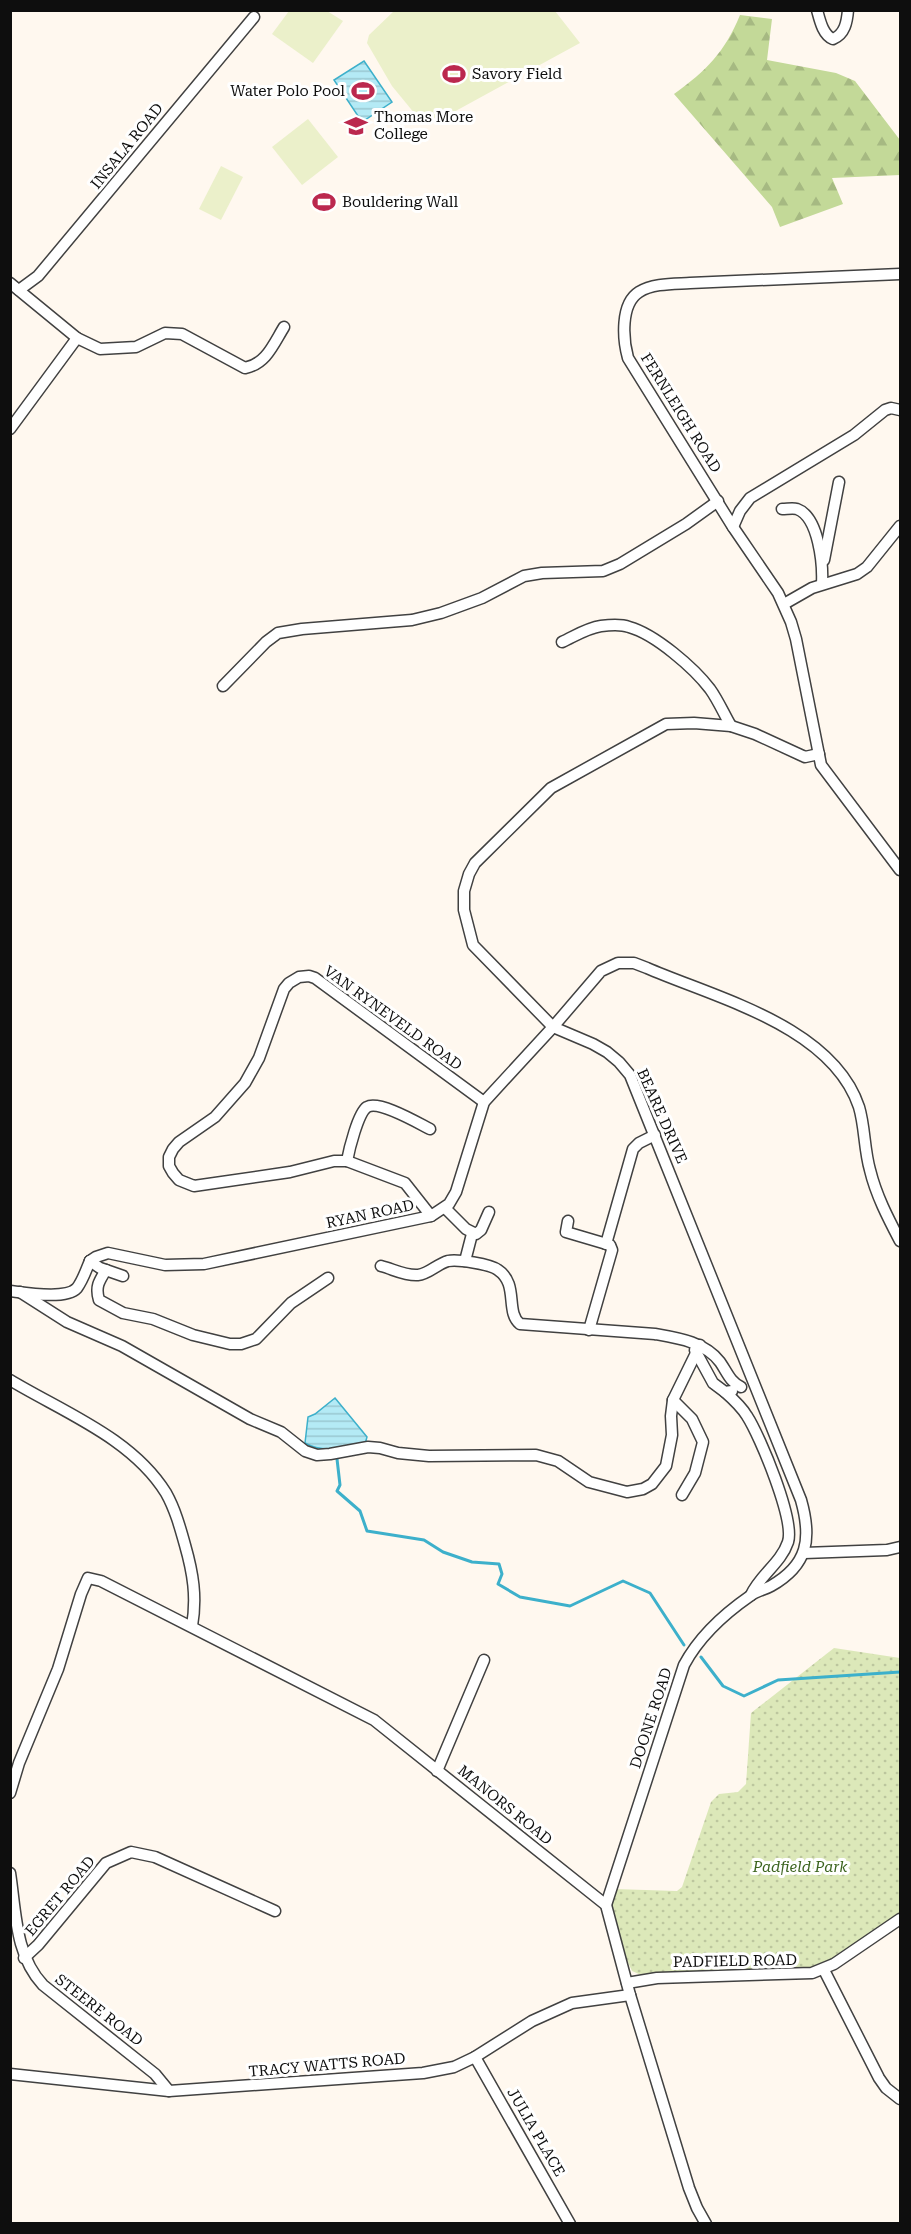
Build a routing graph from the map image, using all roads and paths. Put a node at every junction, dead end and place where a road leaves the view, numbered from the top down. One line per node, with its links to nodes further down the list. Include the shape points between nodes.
1 (817, 10): 2 (street, via 831,39 842,33)
2 (848, 10)
3 (254, 17): 5 (street, INSALA ROAD, via 38,276)
4 (900, 274): 11 (street, FERNLEIGH ROAD, via 690,283 646,289 632,299 624,332 628,358)
5 (15, 287): 7 (street)
6 (284, 327): 7 (street, via 262,362 245,368 182,334 165,333 136,347 100,349)
7 (77, 338): 9 (street)
8 (900, 410): 14 (street, via 885,410 854,435 762,489 744,505)
9 (10, 429)
10 (838, 483): 15 (street)
11 (718, 501): 14 (street, FERNLEIGH ROAD); 19 (street, via 609,569 530,575 482,598 412,620 278,633)
12 (782, 509): 15 (street, via 798,510 807,518)
13 (900, 526): 16 (street, via 867,567 857,574)
14 (733, 527): 17 (street, FERNLEIGH ROAD)
15 (823, 563): 16 (street)
16 (822, 584): 17 (street)
17 (784, 604): 21 (street, FERNLEIGH ROAD, via 803,668)
18 (562, 642): 20 (street, via 601,626 629,627 642,633 672,651 695,674 709,689)
19 (223, 686)
20 (730, 726): 21 (street, via 805,757); 23 (street, via 673,723 655,729 551,788 475,863 464,891 464,910 473,945)
21 (819, 754): 22 (street, FERNLEIGH ROAD, via 821,765)
22 (900, 870)
23 (553, 1027): 24 (street, RYAN ROAD); 26 (street, BEARE DRIVE, via 592,1044 619,1062 633,1080); 33 (street, via 601,971 626,962 746,1007 788,1028 830,1061 855,1096 869,1168 879,1200)
24 (484, 1102): 27 (street, VAN RYNEVELD ROAD, via 315,978 298,977 284,989 259,1058 245,1083 215,1117 179,1142 169,1157 170,1166 179,1180 194,1186); 28 (street, RYAN ROAD, via 462,1179)
25 (430, 1129): 27 (street, via 384,1108 367,1107)
26 (655, 1135): 34 (street, via 633,1149); 45 (street, BEARE DRIVE)
27 (347, 1161): 30 (street, via 405,1183)
28 (445, 1208): 30 (street, RYAN ROAD); 32 (street)
29 (489, 1212): 32 (street, via 481,1230)
30 (431, 1216): 35 (street, RYAN ROAD, via 204,1264 165,1265 108,1253)
31 (568, 1221): 34 (street, via 568,1233)
32 (472, 1233): 36 (street)
33 (900, 1241)
34 (606, 1244): 42 (street, via 612,1253)
35 (90, 1262): 38 (street); 41 (street, via 77,1288 67,1294)
36 (465, 1262): 37 (street, via 447,1262 417,1275); 42 (street, via 495,1268 501,1273 512,1293 514,1317 520,1324)
37 (381, 1266)
38 (106, 1270): 39 (street); 40 (street, via 97,1291 99,1300 110,1307 230,1344 256,1339 291,1304)
39 (123, 1276)
40 (328, 1278)
41 (15, 1291): 48 (street, via 67,1322 122,1346 250,1419 281,1432 305,1451 317,1455 368,1447 429,1456 536,1455 558,1461 589,1482 636,1492 652,1484 666,1466 671,1448)
42 (589, 1330): 43 (street, via 655,1334)
43 (696, 1347): 46 (street, via 715,1356 733,1383); 47 (street, via 713,1383); 48 (street)
44 (10, 1380): 53 (street, via 88,1422 158,1482 175,1512 193,1576 196,1600)
45 (754, 1381): 46 (street); 51 (street, BEARE DRIVE, via 801,1500 807,1526)
46 (741, 1387): 47 (street)
47 (725, 1392): 52 (street, via 748,1418 783,1501 789,1532 784,1551)
48 (673, 1400): 49 (street, via 692,1419 703,1442 695,1473)
49 (682, 1496)
50 (900, 1548): 51 (street)
51 (804, 1553): 52 (street, DOONE ROAD, via 782,1579)
52 (751, 1595): 58 (street, DOONE ROAD, via 701,1639 684,1665)
53 (192, 1626): 55 (street, MANORS ROAD, via 366,1715); 56 (street, MANORS ROAD, via 88,1578)
54 (484, 1660): 55 (street)
55 (437, 1771): 58 (street, MANORS ROAD)
56 (10, 1793)
57 (10, 1873): 61 (street, STEERE ROAD)
58 (606, 1905): 63 (street)
59 (275, 1911): 61 (street, EGRET ROAD, via 188,1872 131,1852 106,1863)
60 (900, 1919): 62 (street, PADFIELD ROAD)
61 (24, 1958): 67 (street, STEERE ROAD, via 43,1985 145,2065)
62 (824, 1970): 63 (street, PADFIELD ROAD, via 795,1975 657,1978); 68 (street, via 879,2078)
63 (627, 1983): 64 (street)
64 (630, 1995): 65 (street, TRACY WATTS ROAD, via 572,2003 532,2021); 70 (street, via 689,2188)
65 (475, 2056): 67 (street, TRACY WATTS ROAD, via 454,2067 423,2073); 69 (street, JULIA PLACE)
66 (10, 2073): 67 (street, TRACY WATTS ROAD)
67 (169, 2091)
68 (900, 2099)
69 (570, 2223)
70 (706, 2223)

